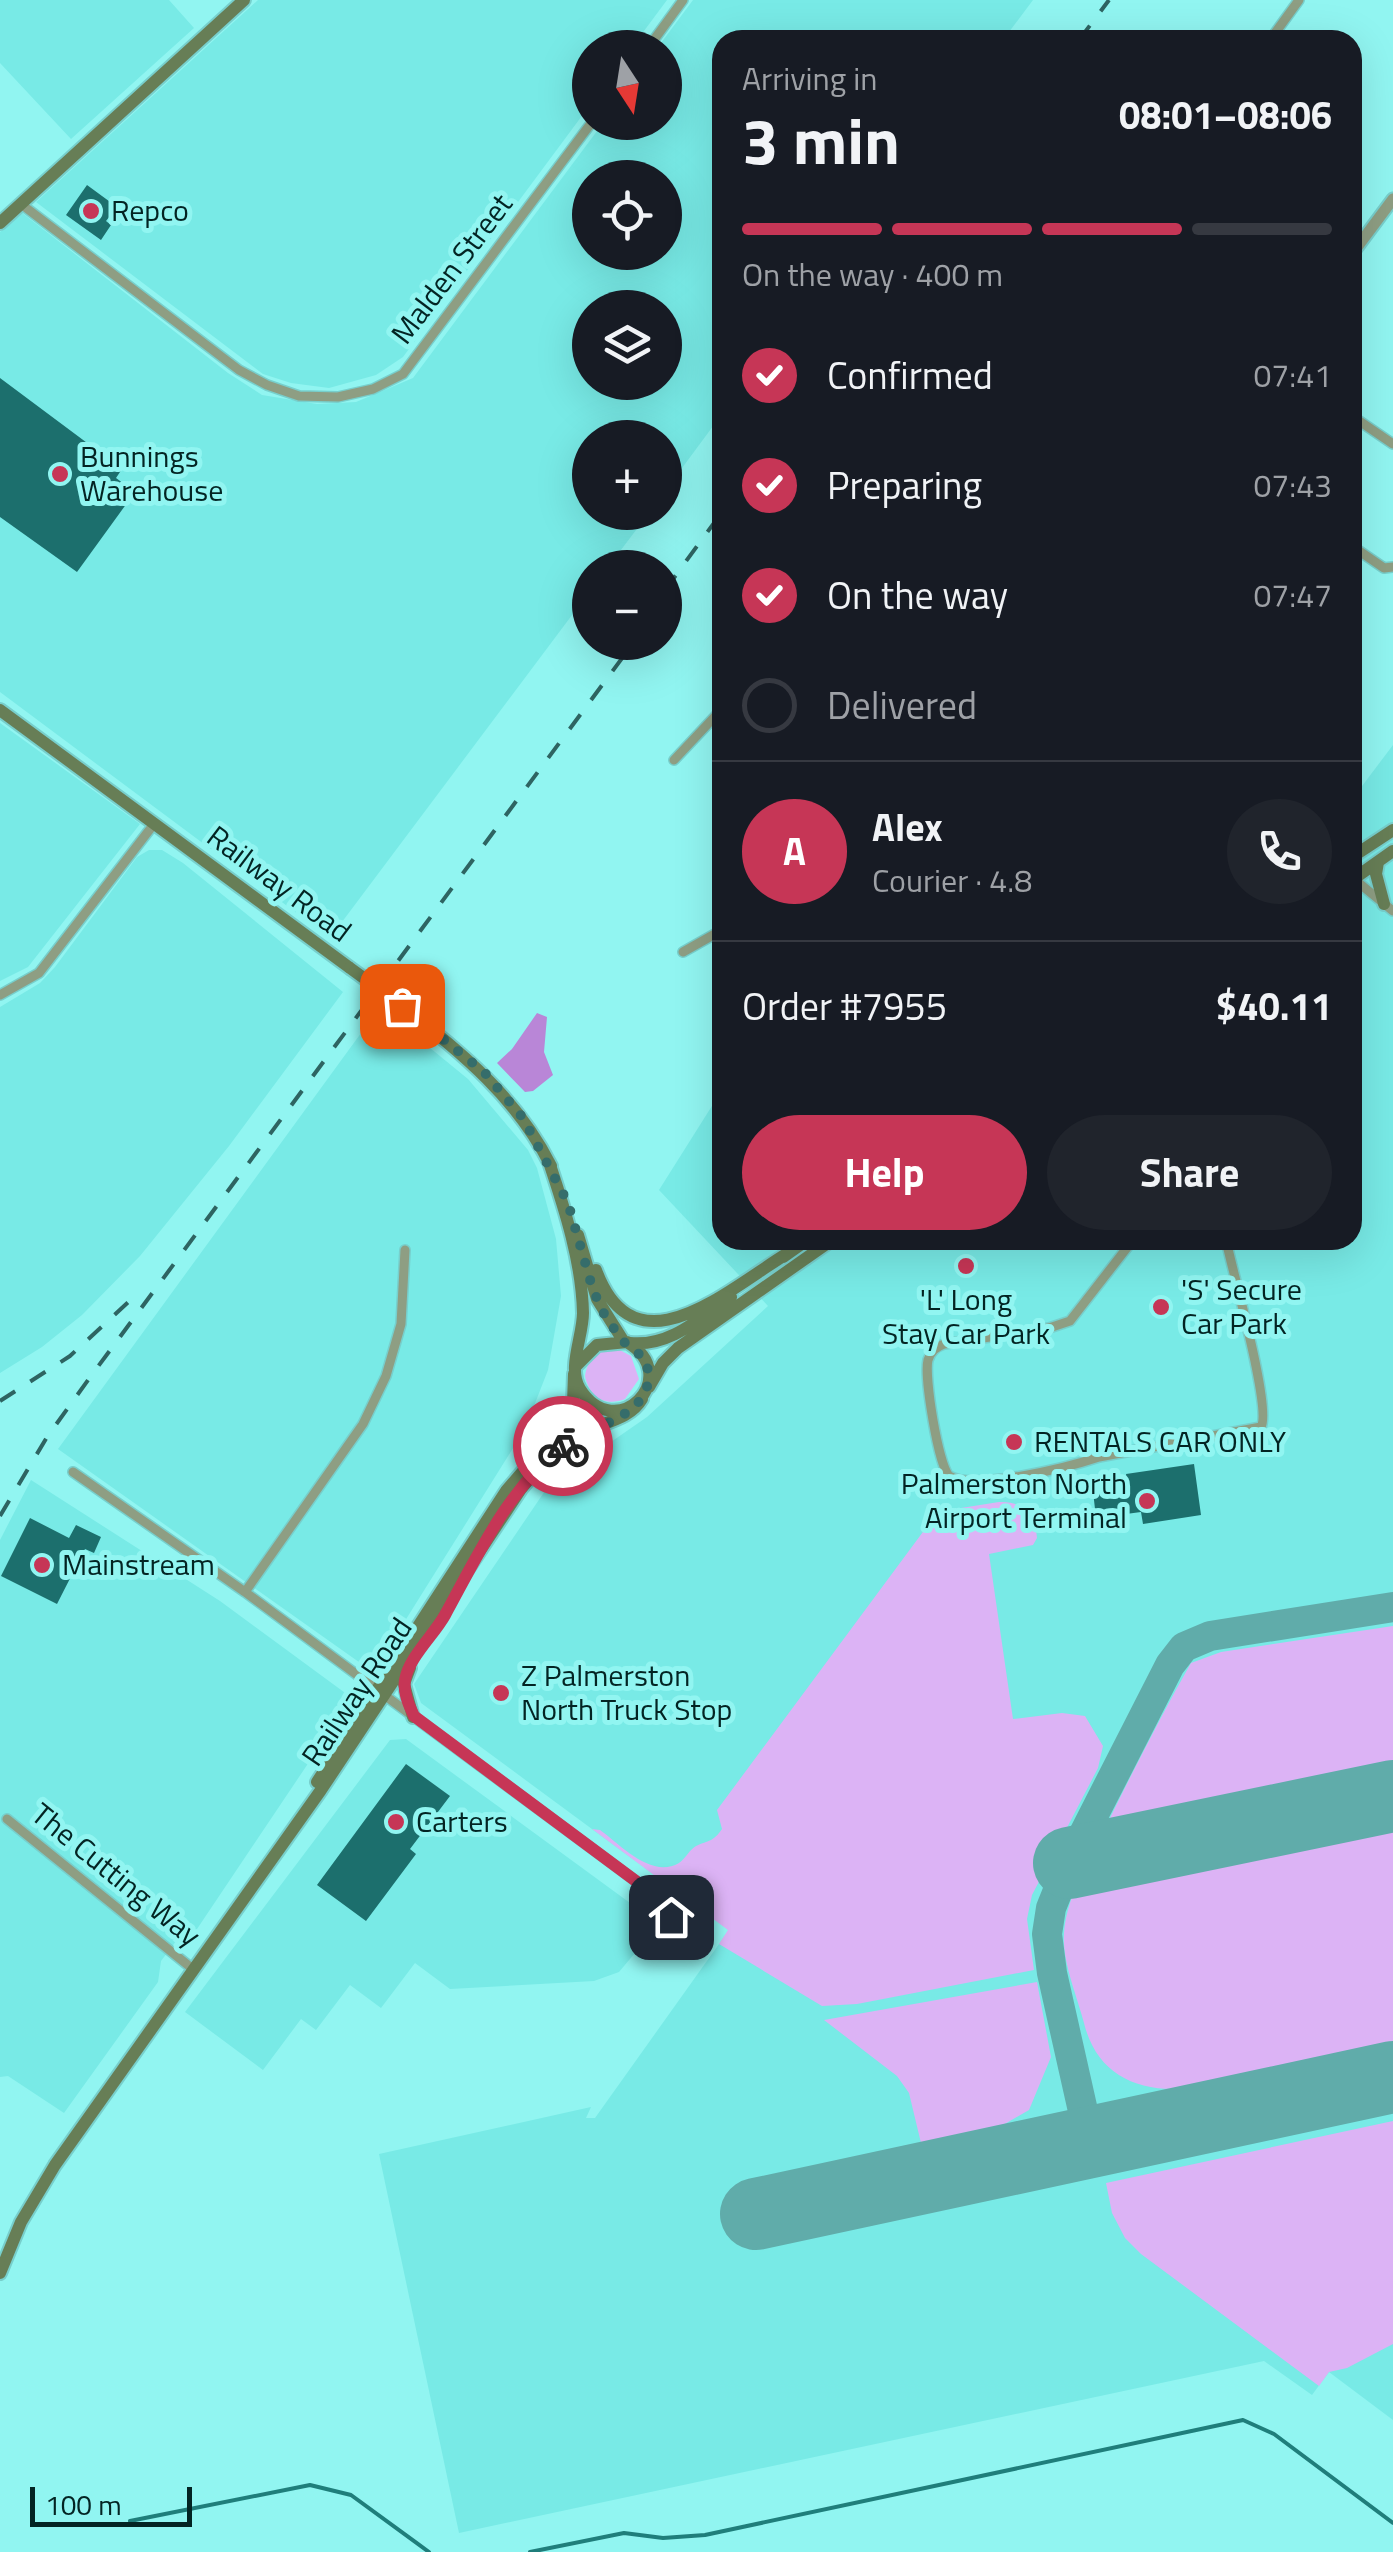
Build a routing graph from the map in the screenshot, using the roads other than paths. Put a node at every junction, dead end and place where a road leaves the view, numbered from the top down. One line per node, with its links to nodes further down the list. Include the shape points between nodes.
1 (244, 0): 8 (main road)
2 (683, 0): 4 (street)
3 (1298, 0): 5 (street)
4 (661, 30)
5 (1277, 30)
6 (578, 140): 8 (street, Malden Street, via 403,374 373,390 338,397 299,396 239,370)
7 (1393, 199): 10 (street)
8 (21, 204): 9 (main road)
9 (0, 223)
10 (1362, 241)
11 (1362, 423): 12 (street)
12 (1393, 444)
13 (1362, 553): 14 (street)
14 (1393, 567)
15 (0, 710): 18 (main road, Railway Road)
16 (712, 719): 17 (street)
17 (674, 760)
18 (154, 824): 28 (street, via 39,973); 29 (main road, Railway Road, bridge, via 484,1072)
19 (1393, 830): 20 (main road)
20 (1362, 850)
21 (1393, 851): 22 (main road)
22 (1378, 862): 23 (main road); 25 (main road)
23 (1362, 873)
24 (1362, 886): 25 (street)
25 (1388, 907)
26 (712, 936): 27 (street)
27 (683, 952)
28 (0, 994)
29 (549, 1162): 30 (main road, Railway Road); 38 (main road, Railway Road, via 582,1300)
30 (568, 1203): 36 (main road, via 610,1301 644,1322 681,1317); 37 (main road, Railway Road, via 597,1299)
31 (405, 1250): 42 (street, via 401,1324 364,1424)
32 (792, 1250): 36 (main road)
33 (818, 1250): 39 (main road, via 678,1348)
34 (1126, 1250): 35 (street, via 1070,1321 933,1351 927,1369 934,1430 949,1476 970,1482 1079,1465 1261,1427 1261,1385)
35 (1228, 1250)
36 (788, 1253): 37 (main road, via 676,1335)
37 (626, 1342): 38 (main road, via 597,1345); 39 (main road, via 649,1370)
38 (575, 1370): 39 (main road, via 584,1395 601,1408 623,1410); 43 (main road, Railway Road, via 566,1421 523,1467)
39 (644, 1396): 41 (main road, Railway Road, via 634,1410 584,1432 542,1464)
40 (73, 1472): 42 (street)
41 (464, 1576): 43 (main road, Railway Road); 44 (main road, via 407,1673 406,1698)
42 (246, 1592): 43 (street)
43 (381, 1692): 44 (street); 47 (main road, Railway Road)
44 (414, 1716): 46 (street, via 660,1899)
45 (7, 1818): 47 (street, The Cutting Way)
46 (674, 1932)
47 (194, 1970): 48 (main road, Railway Road, via 55,2166)
48 (0, 2273)

